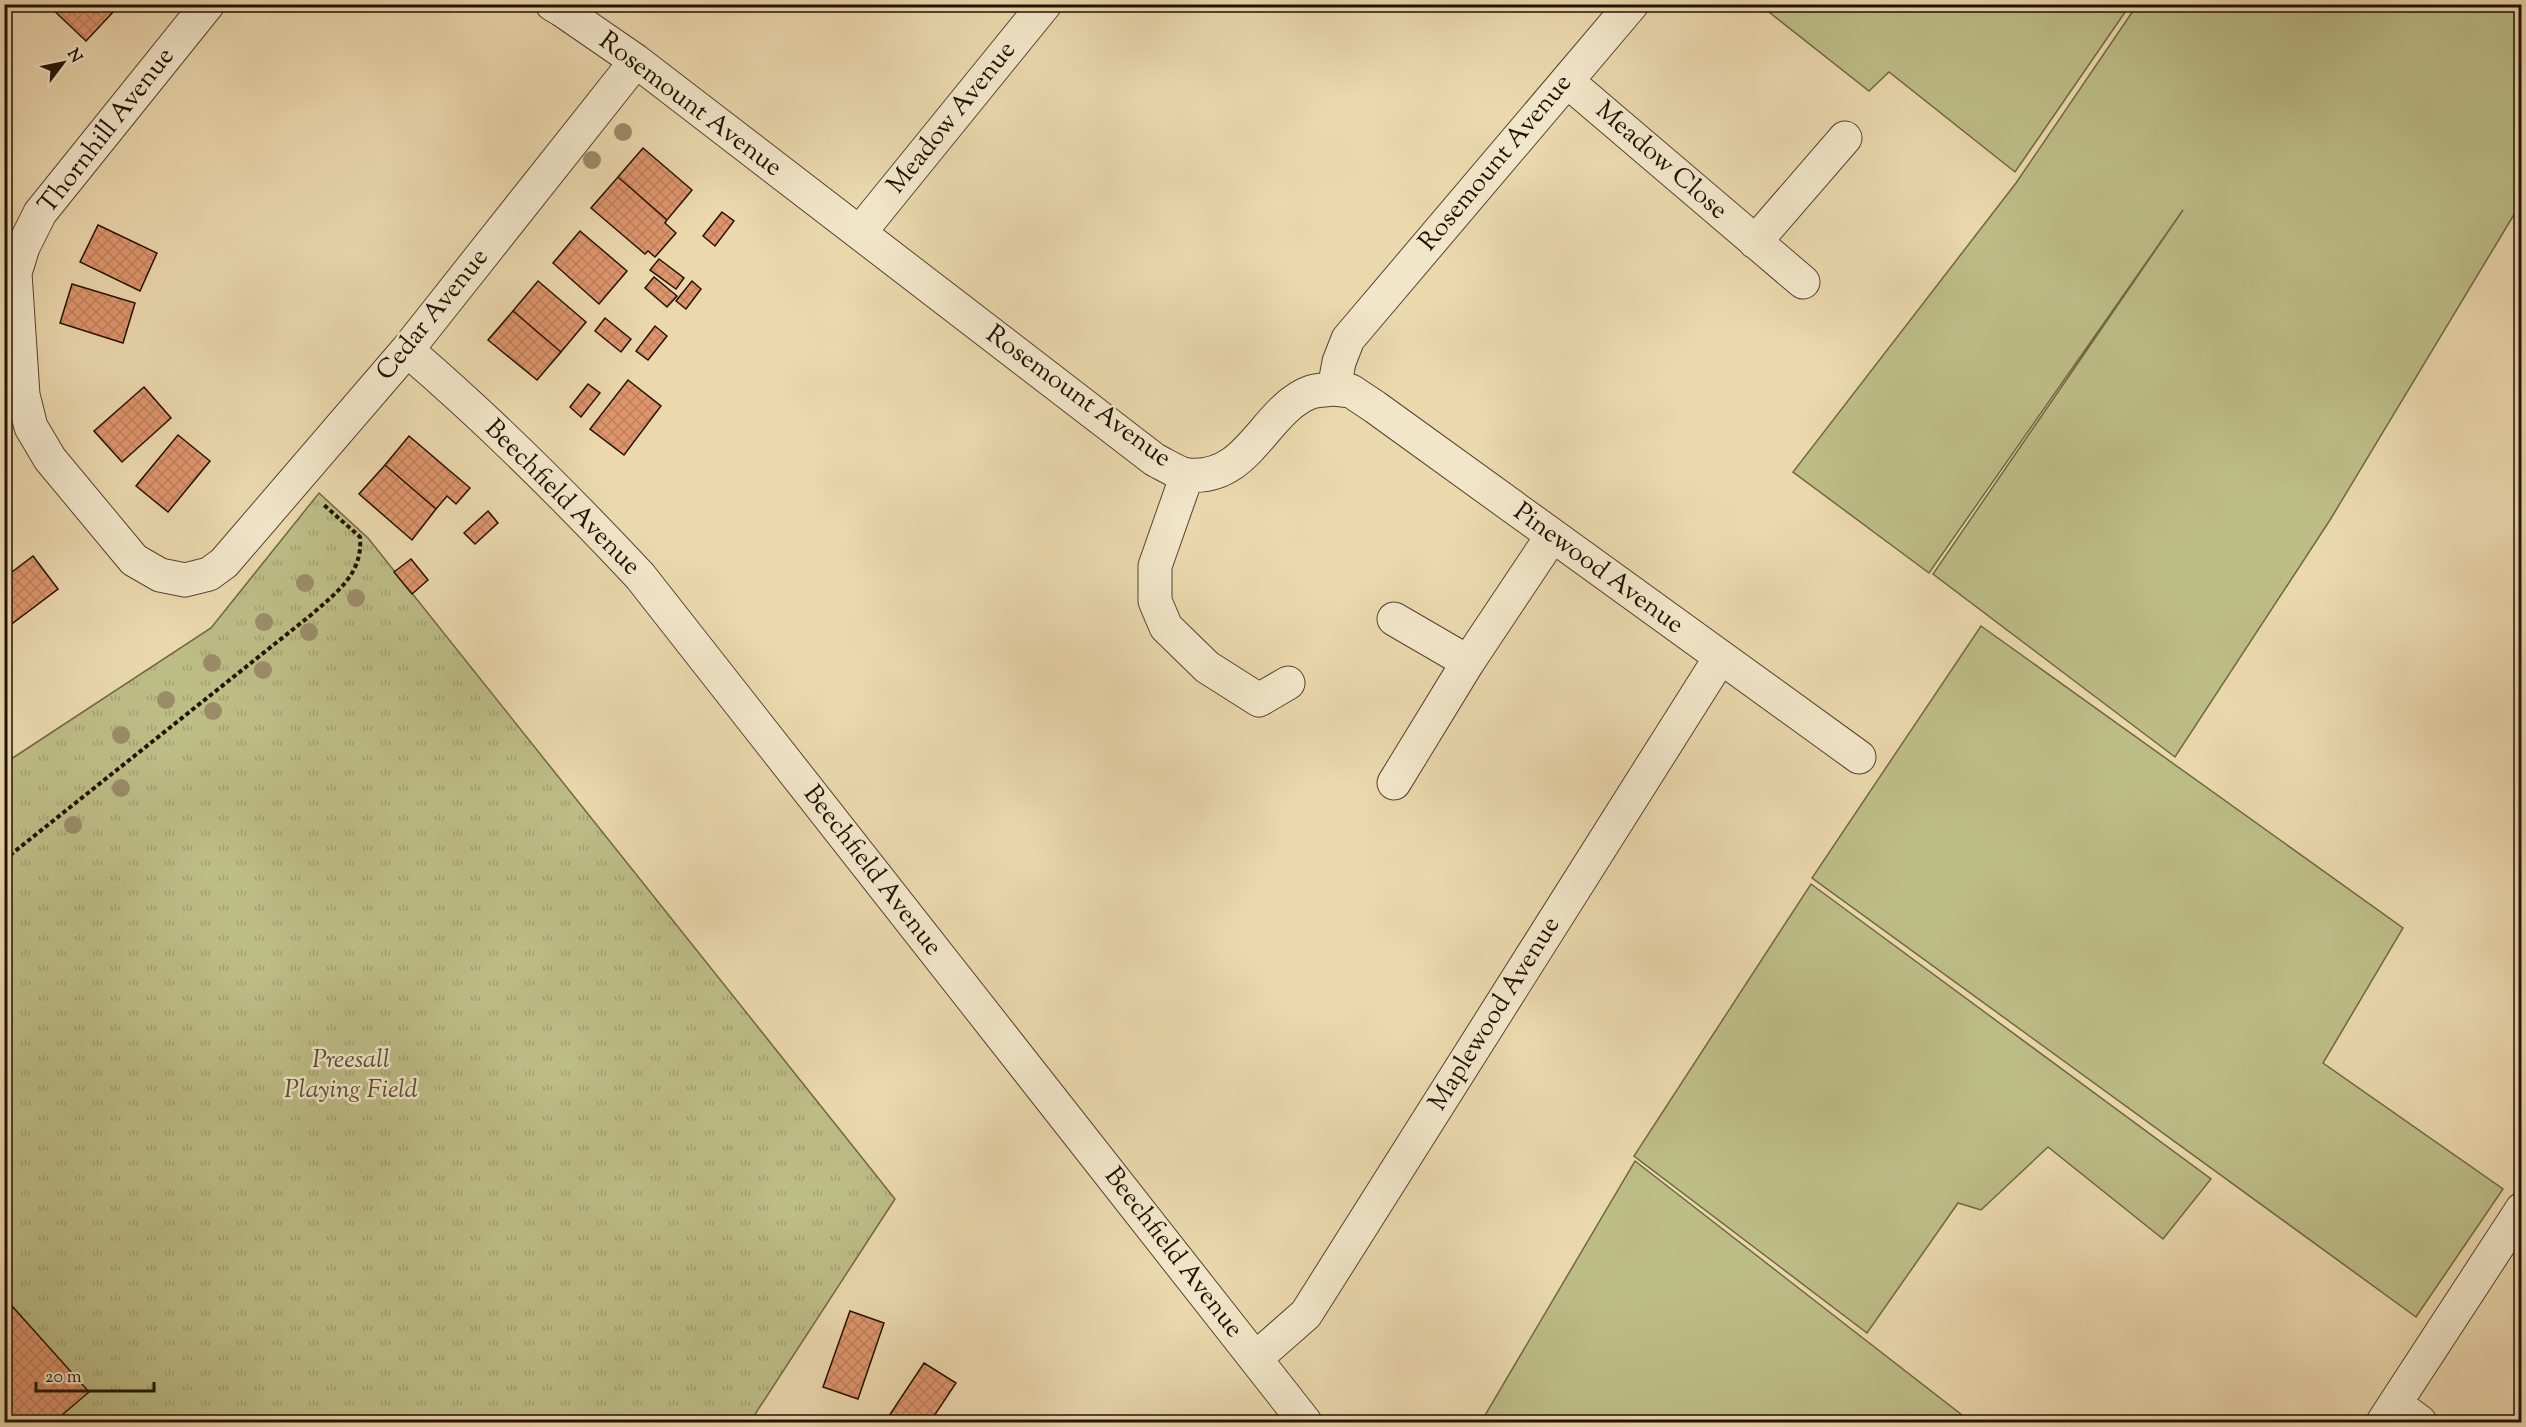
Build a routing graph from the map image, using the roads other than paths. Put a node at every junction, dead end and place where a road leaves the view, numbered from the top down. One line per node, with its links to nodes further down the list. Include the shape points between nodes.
1 (208, 4): 15 (street, Thornhill Avenue, via 40,213 15,273 23,395 31,427 50,459 135,560 160,575 185,580 209,574)
2 (552, 4): 5 (street, Rosemount Avenue)
3 (1045, 4): 8 (street, Meadow Avenue)
4 (1631, 5): 6 (street, Rosemount Avenue)
5 (636, 61): 8 (street, Rosemount Avenue); 11 (street, Cedar Avenue)
6 (1567, 81): 9 (street, Meadow Close); 12 (street, Rosemount Avenue, via 1348,339)
7 (1845, 138): 9 (street)
8 (860, 232): 13 (street, Rosemount Avenue, via 1155,460)
9 (1755, 242): 10 (street, Meadow Close)
10 (1803, 282)
11 (407, 350): 15 (street, Cedar Avenue); 23 (street, Beechfield Avenue, via 583,516 639,576)
12 (1334, 389): 13 (street, Rosemount Avenue, via 1311,392 1291,404 1245,455 1220,472); 14 (street, Pinewood Avenue, via 1351,391 1376,407)
13 (1187, 475): 19 (street, via 1155,566 1155,601 1166,627 1207,667 1259,700)
14 (1552, 536): 17 (street, Pinewood Avenue); 18 (street)
15 (224, 563)
16 (1394, 619): 18 (street)
17 (1720, 658): 20 (street, Pinewood Avenue); 23 (street, Maplewood Avenue, via 1306,1314)
18 (1468, 662): 21 (street)
19 (1288, 683)
20 (1859, 757)
21 (1394, 783)
22 (2522, 1209): 24 (street)
23 (1256, 1358): 25 (street, Beechfield Avenue)
24 (2400, 1416)
25 (1305, 1422)

